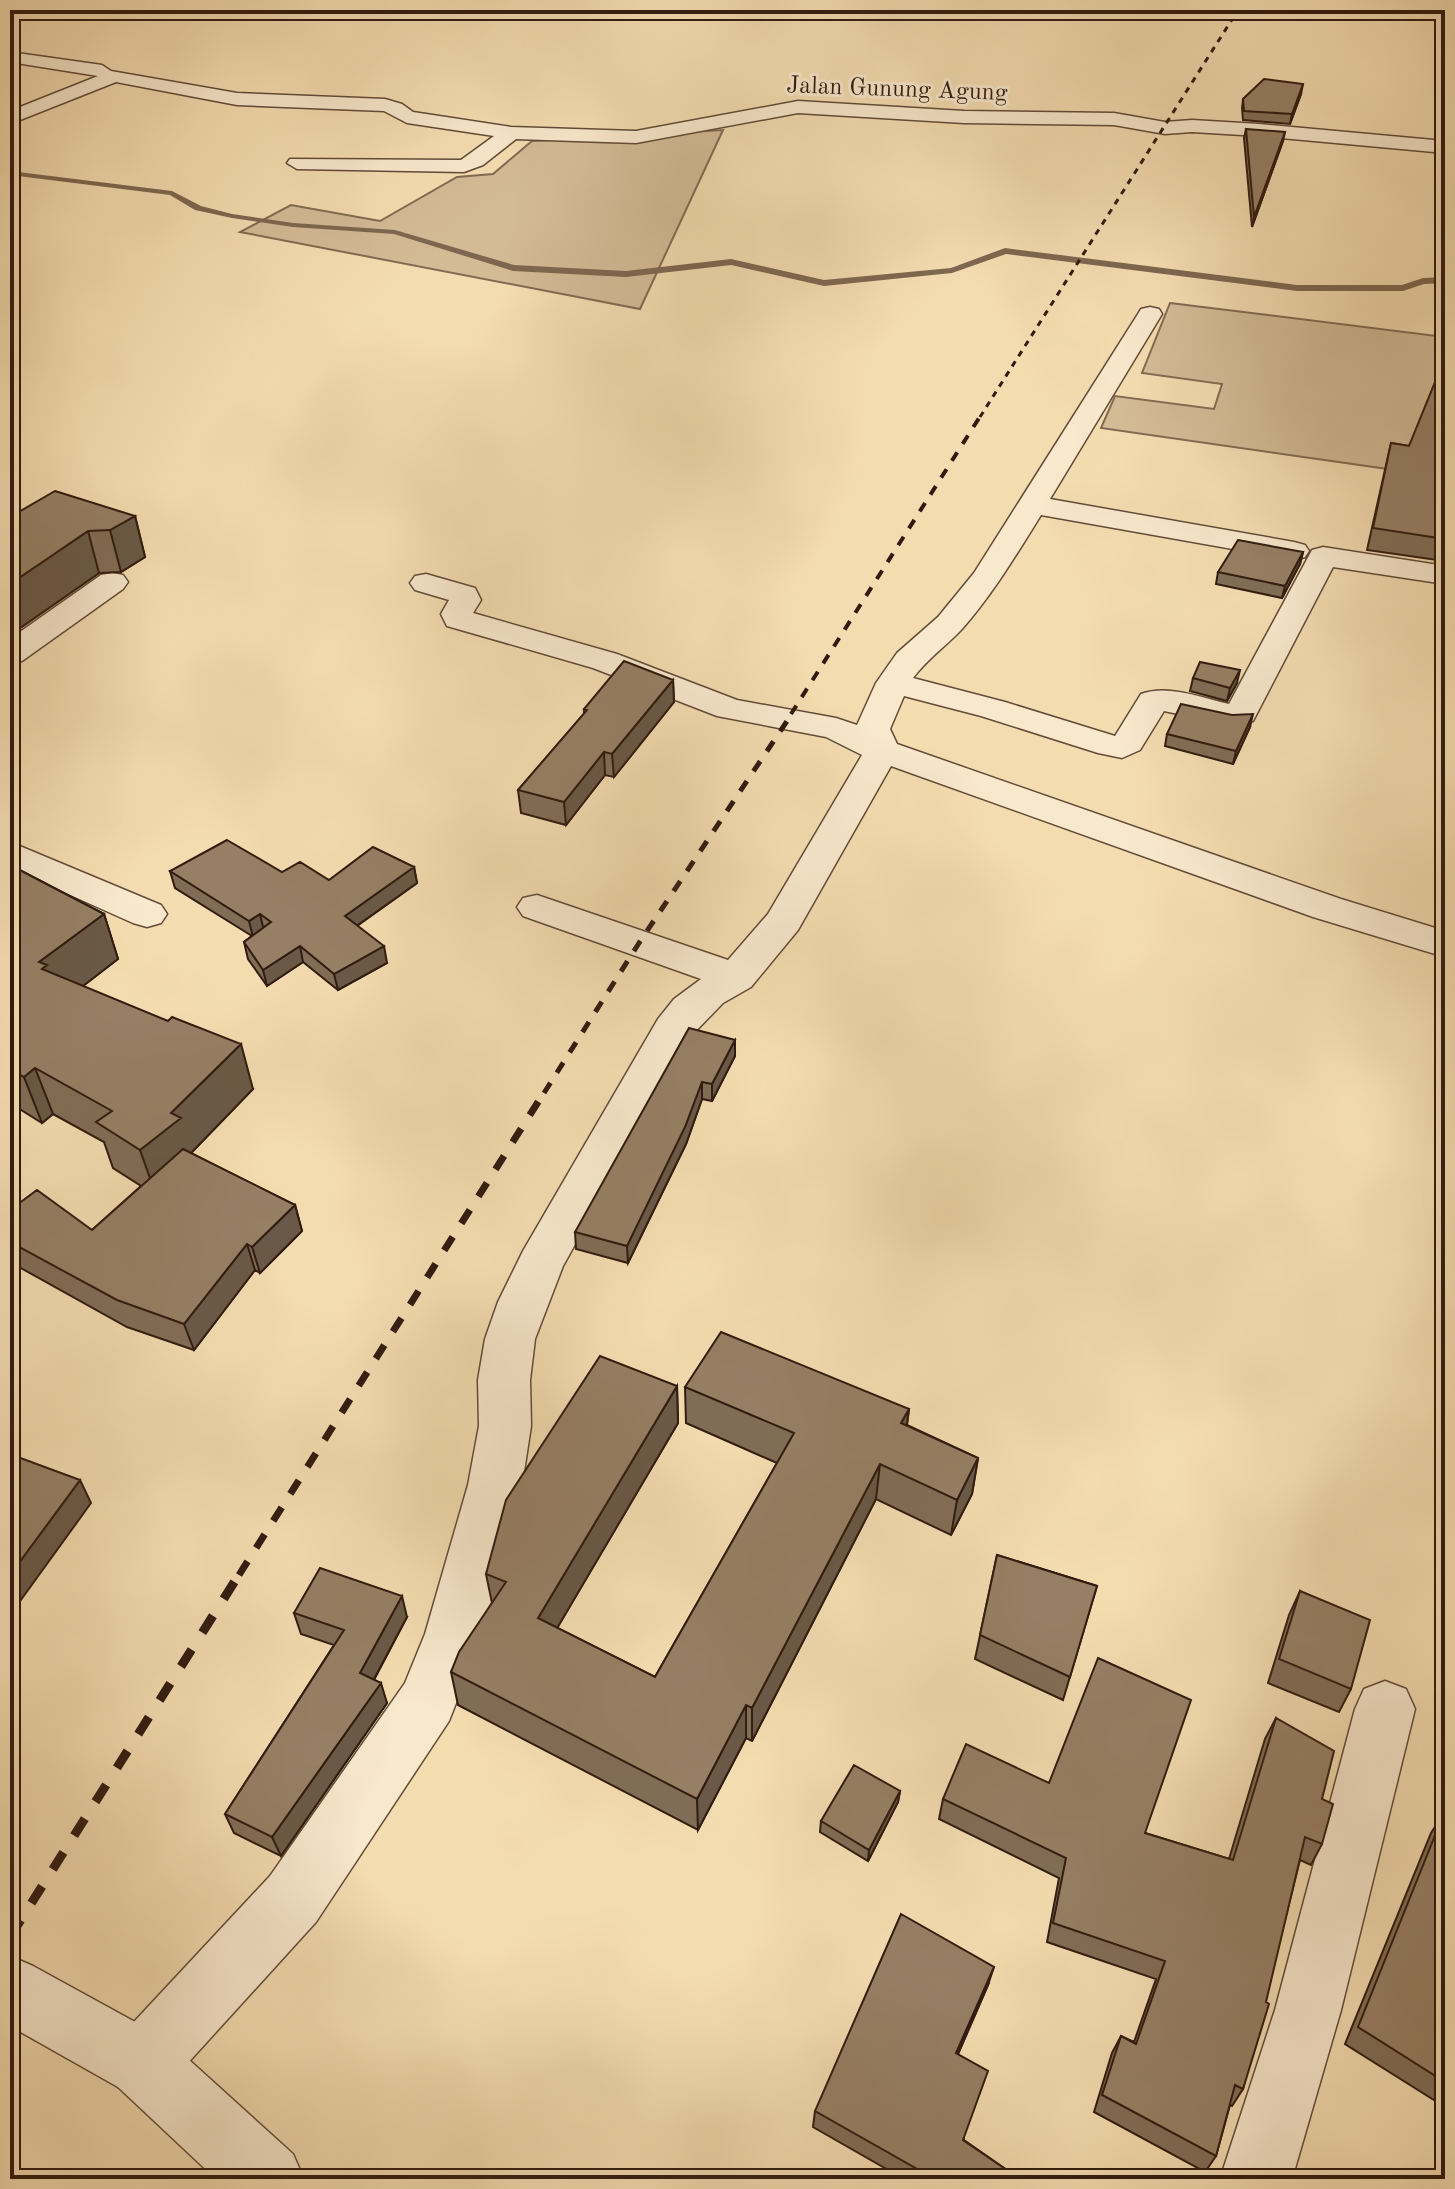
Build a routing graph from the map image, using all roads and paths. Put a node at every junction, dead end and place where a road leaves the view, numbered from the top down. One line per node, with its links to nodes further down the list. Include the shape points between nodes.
1 (52, 43): 2 (street)
2 (10, 57): 3 (street, Jalan Gunung Agung)
3 (106, 74): 4 (street); 5 (street, Jalan Gunung Agung, via 237,99 385,105 407,117)
4 (10, 118)
5 (511, 133): 6 (street, Jalan Gunung Agung, via 636,137 798,107 1114,119 1165,128 1242,129); 7 (street, via 464,166)
6 (1445, 147)
7 (297, 163)
8 (1150, 314): 9 (street)
9 (1033, 505): 10 (street); 15 (street, via 987,578)
10 (1323, 556): 11 (street); 15 (street, via 1241,714 1158,699 1128,743 1117,747)
11 (1445, 575)
12 (112, 582): 14 (street)
13 (426, 583): 16 (street, via 464,595 458,619 605,661 729,709 836,728)
14 (10, 654)
15 (893, 683): 16 (street, via 873,729)
16 (882, 751): 20 (street, via 1327,908); 21 (street, via 784,921)
17 (10, 854): 19 (street)
18 (537, 907): 21 (street)
19 (147, 914)
20 (1445, 944)
21 (736, 977): 24 (street, via 708,993 673,1029 523,1302 510,1339 495,1485 454,1634 428,1701 293,1899)
22 (1385, 1709): 26 (street, via 1308,2010)
23 (10, 1989): 24 (street)
24 (142, 2063): 25 (street)
25 (268, 2179)
26 (1256, 2179)

